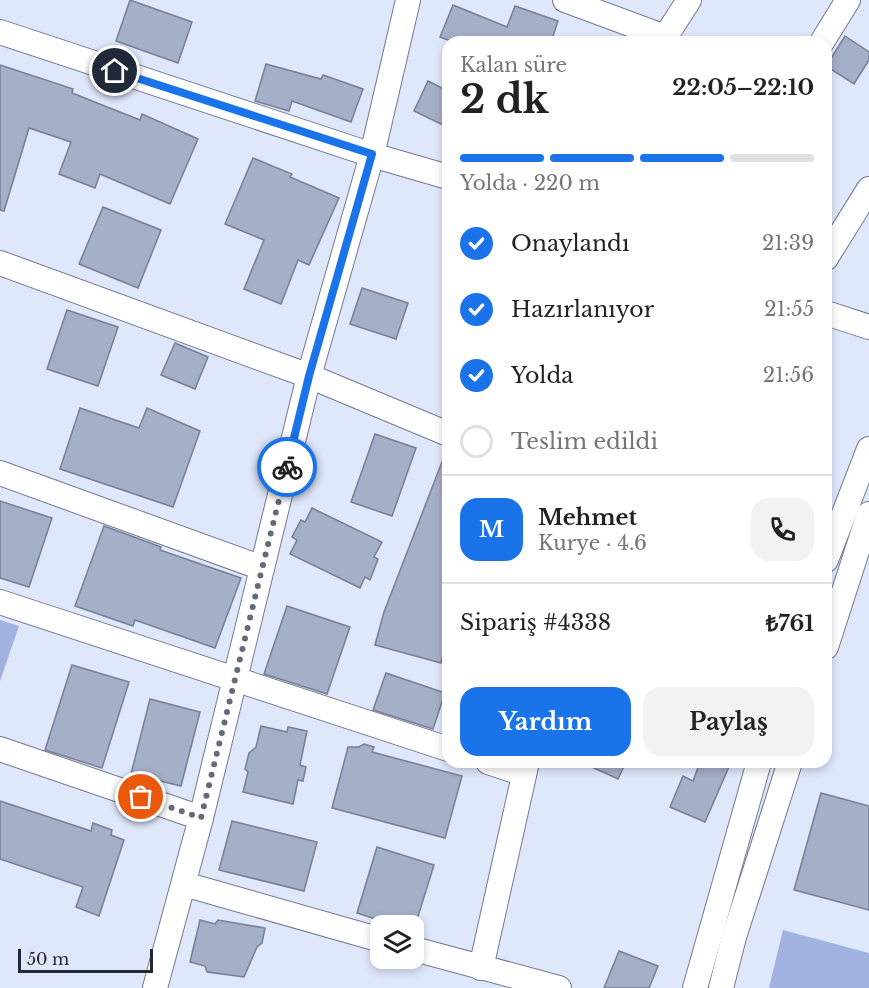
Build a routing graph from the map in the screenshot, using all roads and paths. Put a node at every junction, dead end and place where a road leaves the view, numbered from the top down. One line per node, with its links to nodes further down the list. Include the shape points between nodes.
1 (408, 0): 10 (street)
2 (565, 0): 5 (street)
3 (689, 0): 8 (street)
4 (848, 0): 9 (street)
5 (616, 9): 7 (street)
6 (0, 32): 10 (street)
7 (659, 36)
8 (666, 36)
9 (826, 36)
10 (372, 154): 11 (street); 17 (street)
11 (442, 175)
12 (869, 189): 13 (street)
13 (832, 248)
14 (0, 263): 17 (street)
15 (832, 315): 16 (street)
16 (869, 327)
17 (309, 376): 18 (street); 23 (street)
18 (442, 431)
19 (869, 449): 22 (street)
20 (0, 473): 23 (street)
21 (869, 514): 25 (street)
22 (832, 545)
23 (262, 568): 26 (street)
24 (0, 602): 26 (street)
25 (832, 628)
26 (236, 680): 27 (street); 32 (street)
27 (442, 744)
28 (0, 748): 32 (street)
29 (526, 768): 36 (street)
30 (757, 768): 39 (street)
31 (788, 768): 40 (street, via 734,937)
32 (201, 818): 33 (street)
33 (184, 884): 34 (street); 37 (street)
34 (370, 937)
35 (424, 952): 36 (street)
36 (481, 968): 38 (street)
37 (155, 988)
38 (559, 988)
39 (695, 988)
40 (722, 988)

